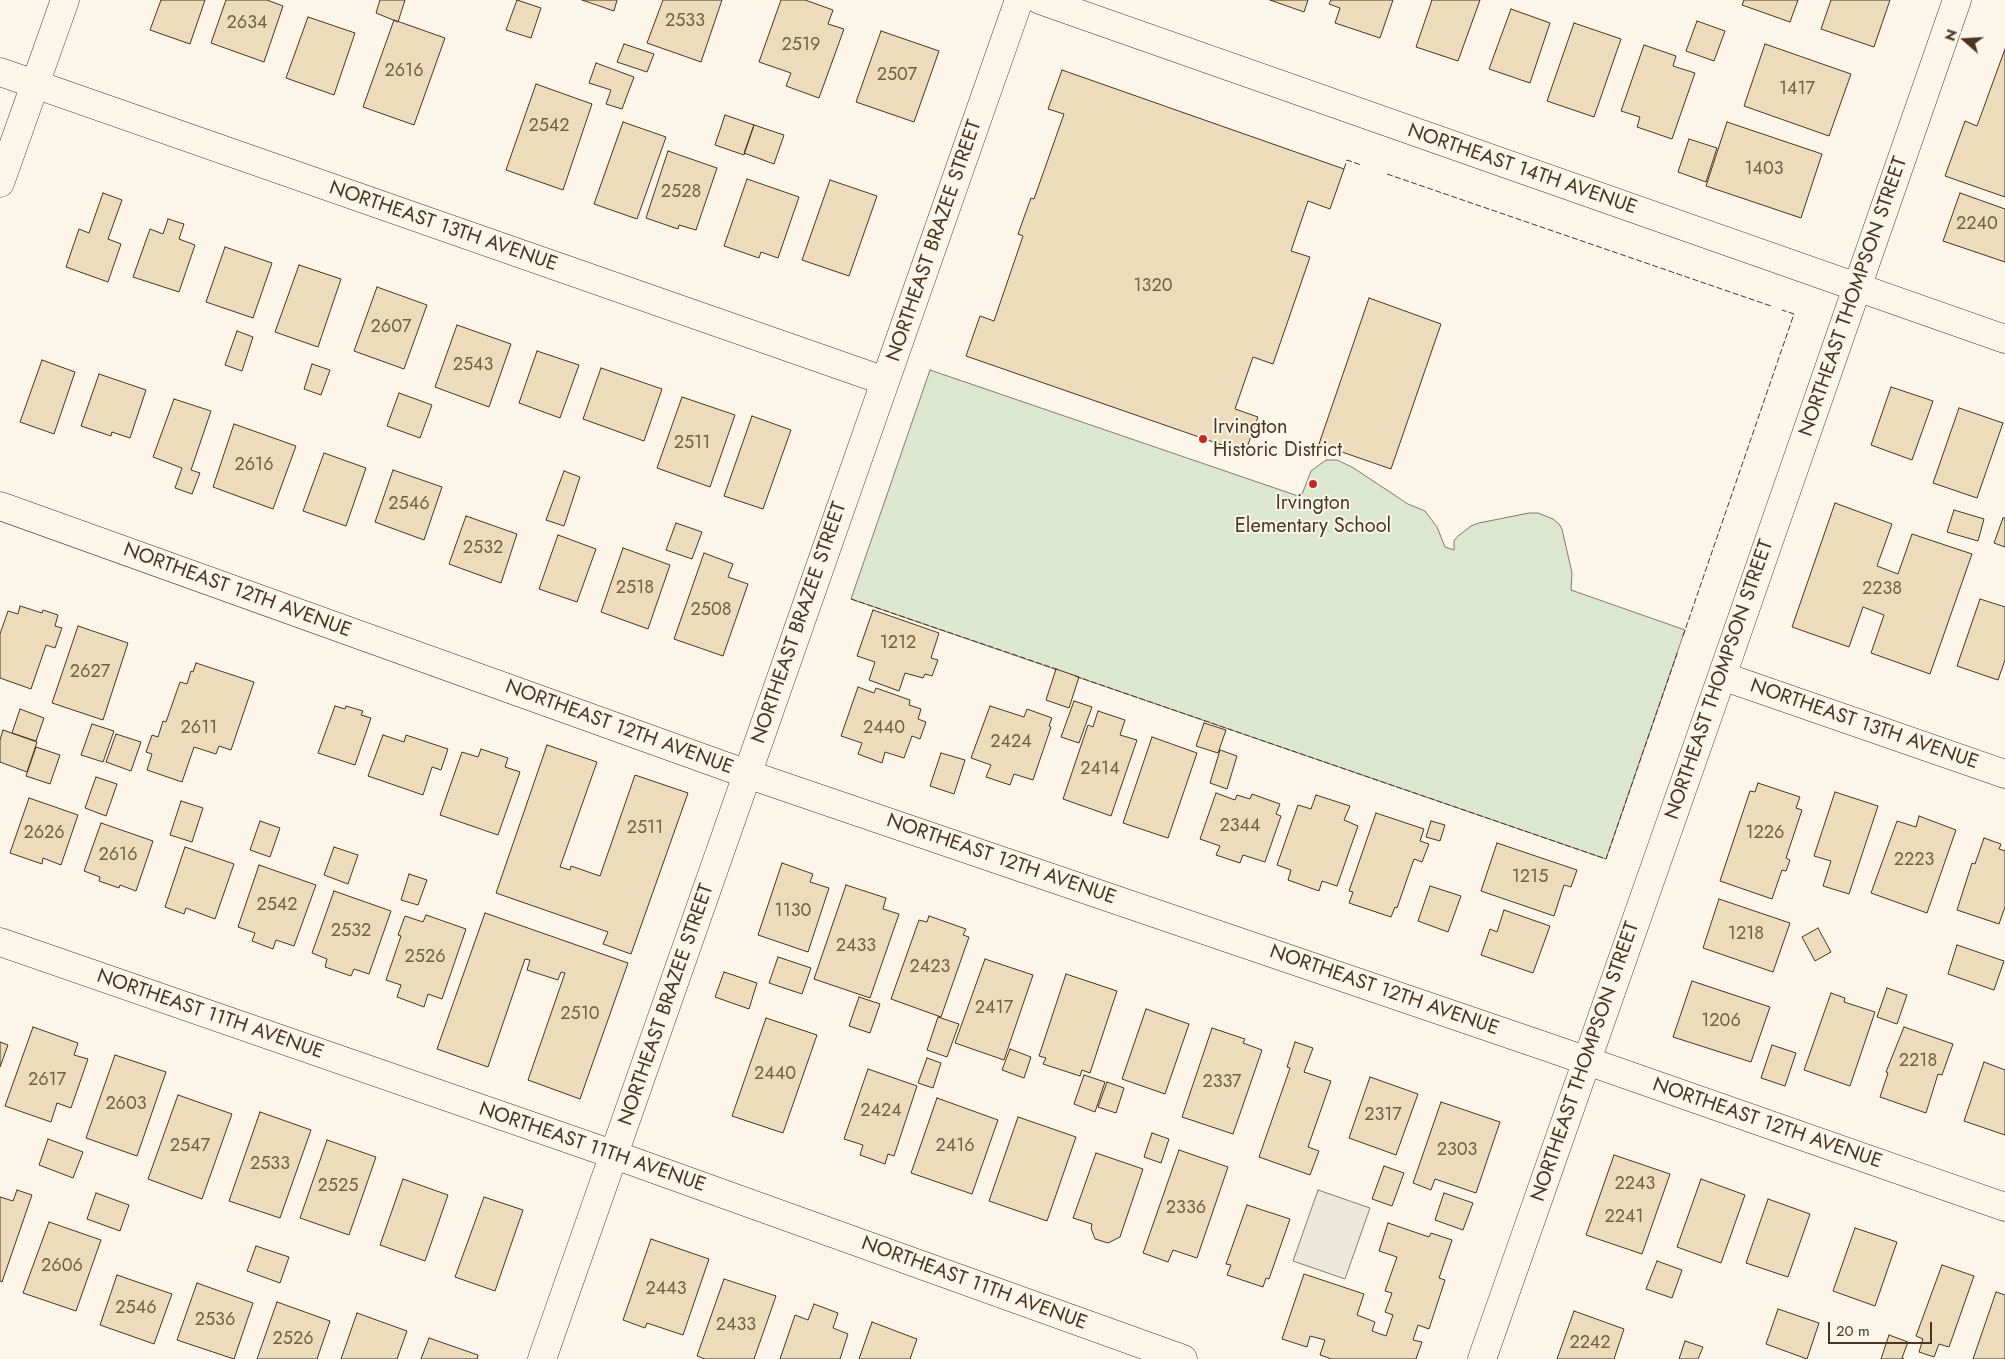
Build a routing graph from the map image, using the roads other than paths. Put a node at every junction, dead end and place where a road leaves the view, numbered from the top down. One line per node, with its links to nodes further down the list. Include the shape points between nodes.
1 (65, 0): 6 (street)
2 (1019, 0): 10 (street, NORTHEAST BRAZEE STREET)
3 (1040, 0): 8 (street, NORTHEAST 14TH AVENUE)
4 (1957, 0): 8 (street, NORTHEAST THOMPSON STREET)
5 (0, 72): 6 (street, NORTHEAST 13TH AVENUE)
6 (34, 84): 7 (street); 10 (street, NORTHEAST 13TH AVENUE)
7 (0, 183)
8 (1857, 288): 9 (street, NORTHEAST 14TH AVENUE); 12 (street, NORTHEAST THOMPSON STREET)
9 (2005, 339)
10 (885, 381): 13 (street, NORTHEAST BRAZEE STREET)
11 (0, 506): 13 (street, NORTHEAST 12TH AVENUE)
12 (1722, 676): 14 (street, NORTHEAST 13TH AVENUE); 16 (street, NORTHEAST THOMPSON STREET)
13 (748, 774): 16 (street, NORTHEAST 12TH AVENUE); 17 (street, NORTHEAST BRAZEE STREET)
14 (2005, 774)
15 (0, 942): 17 (street, NORTHEAST 11TH AVENUE)
16 (1587, 1061): 18 (street, NORTHEAST 12TH AVENUE); 21 (street, NORTHEAST THOMPSON STREET)
17 (615, 1155): 19 (street, NORTHEAST BRAZEE STREET); 20 (street, NORTHEAST 11TH AVENUE)
18 (2005, 1207)
19 (542, 1359)
20 (1182, 1359)
21 (1482, 1359)

